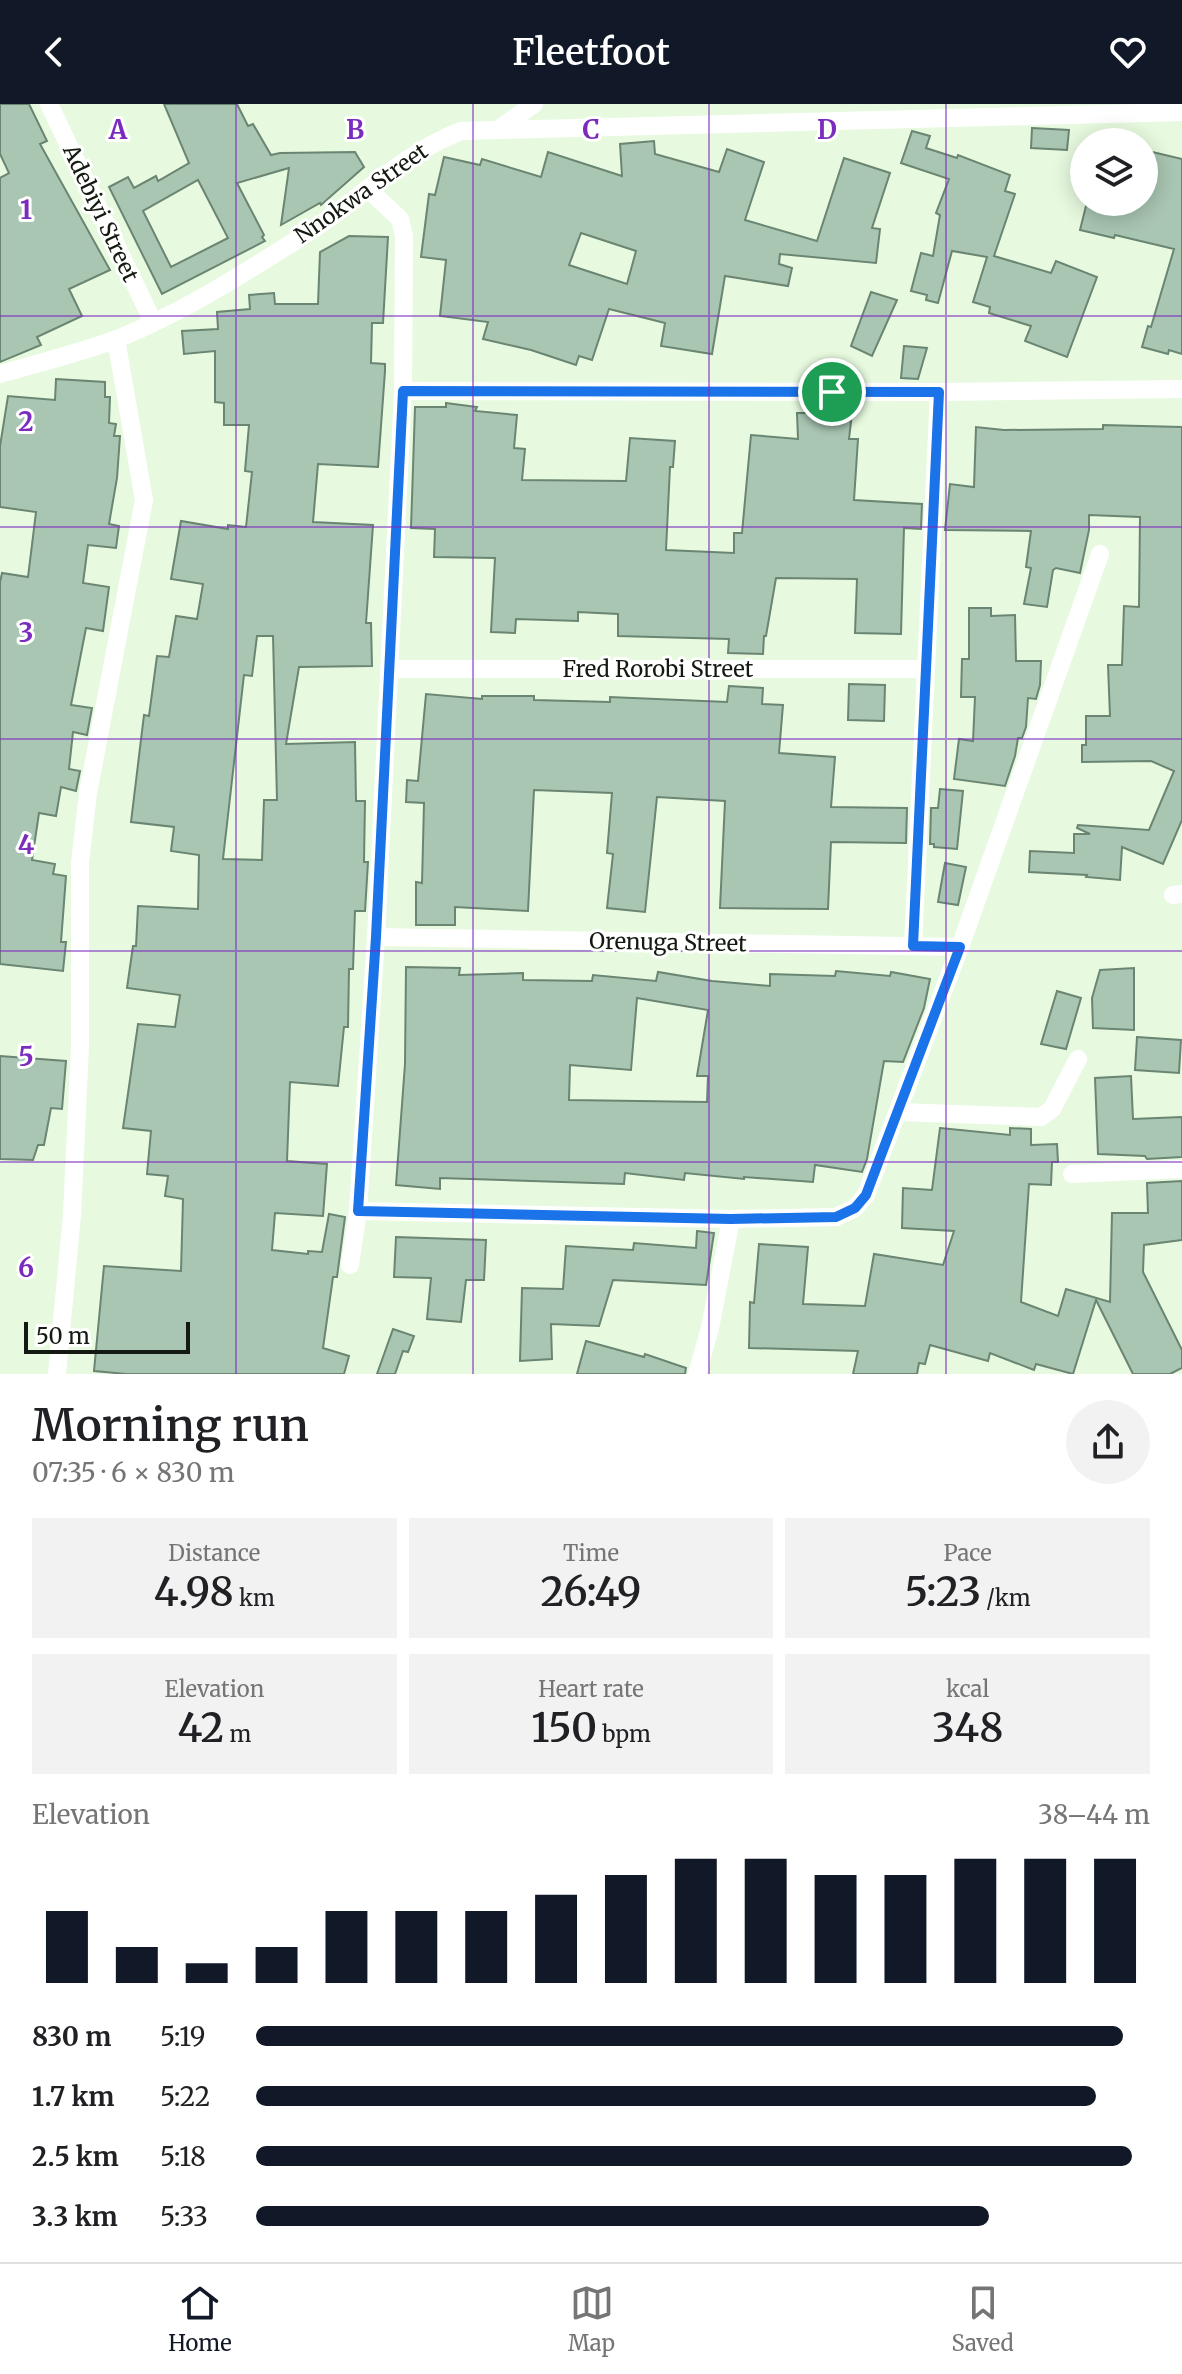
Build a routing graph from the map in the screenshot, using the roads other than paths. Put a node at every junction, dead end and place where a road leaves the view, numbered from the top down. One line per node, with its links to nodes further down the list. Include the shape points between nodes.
1 (49, 104): 7 (street, Adebiyi Street)
2 (534, 104): 5 (street)
3 (1150, 108): 4 (street, Nnokwa Street); 5 (street, Nnokwa Street)
4 (1182, 112)
5 (499, 129): 6 (street, Nnokwa Street, via 461,131 430,143)
6 (368, 189): 7 (street, Nnokwa Street, via 253,268); 11 (street, via 400,219 404,236)
7 (153, 322): 8 (street, Nnokwa Street)
8 (116, 339): 9 (street, Nnokwa Street); 26 (street, via 144,500 82,849 72,1215)
9 (0, 374)
10 (1182, 389): 12 (street)
11 (403, 391): 12 (street); 14 (street)
12 (939, 392): 15 (street)
13 (1100, 554): 18 (street)
14 (390, 669): 15 (street, Fred Rorobi Street); 16 (street)
15 (926, 669): 17 (street)
16 (376, 937): 17 (street, Orenuga Street); 23 (street)
17 (913, 946): 18 (street, Orenuga Street)
18 (960, 947): 20 (street)
19 (1078, 1059): 20 (street, via 1052,1109 1041,1117)
20 (898, 1112): 24 (street, via 866,1195 855,1208 836,1217)
21 (1182, 1169): 22 (street)
22 (1072, 1174)
23 (358, 1211): 24 (street); 25 (street)
24 (731, 1219): 27 (street)
25 (350, 1265)
26 (57, 1374)
27 (697, 1374)

